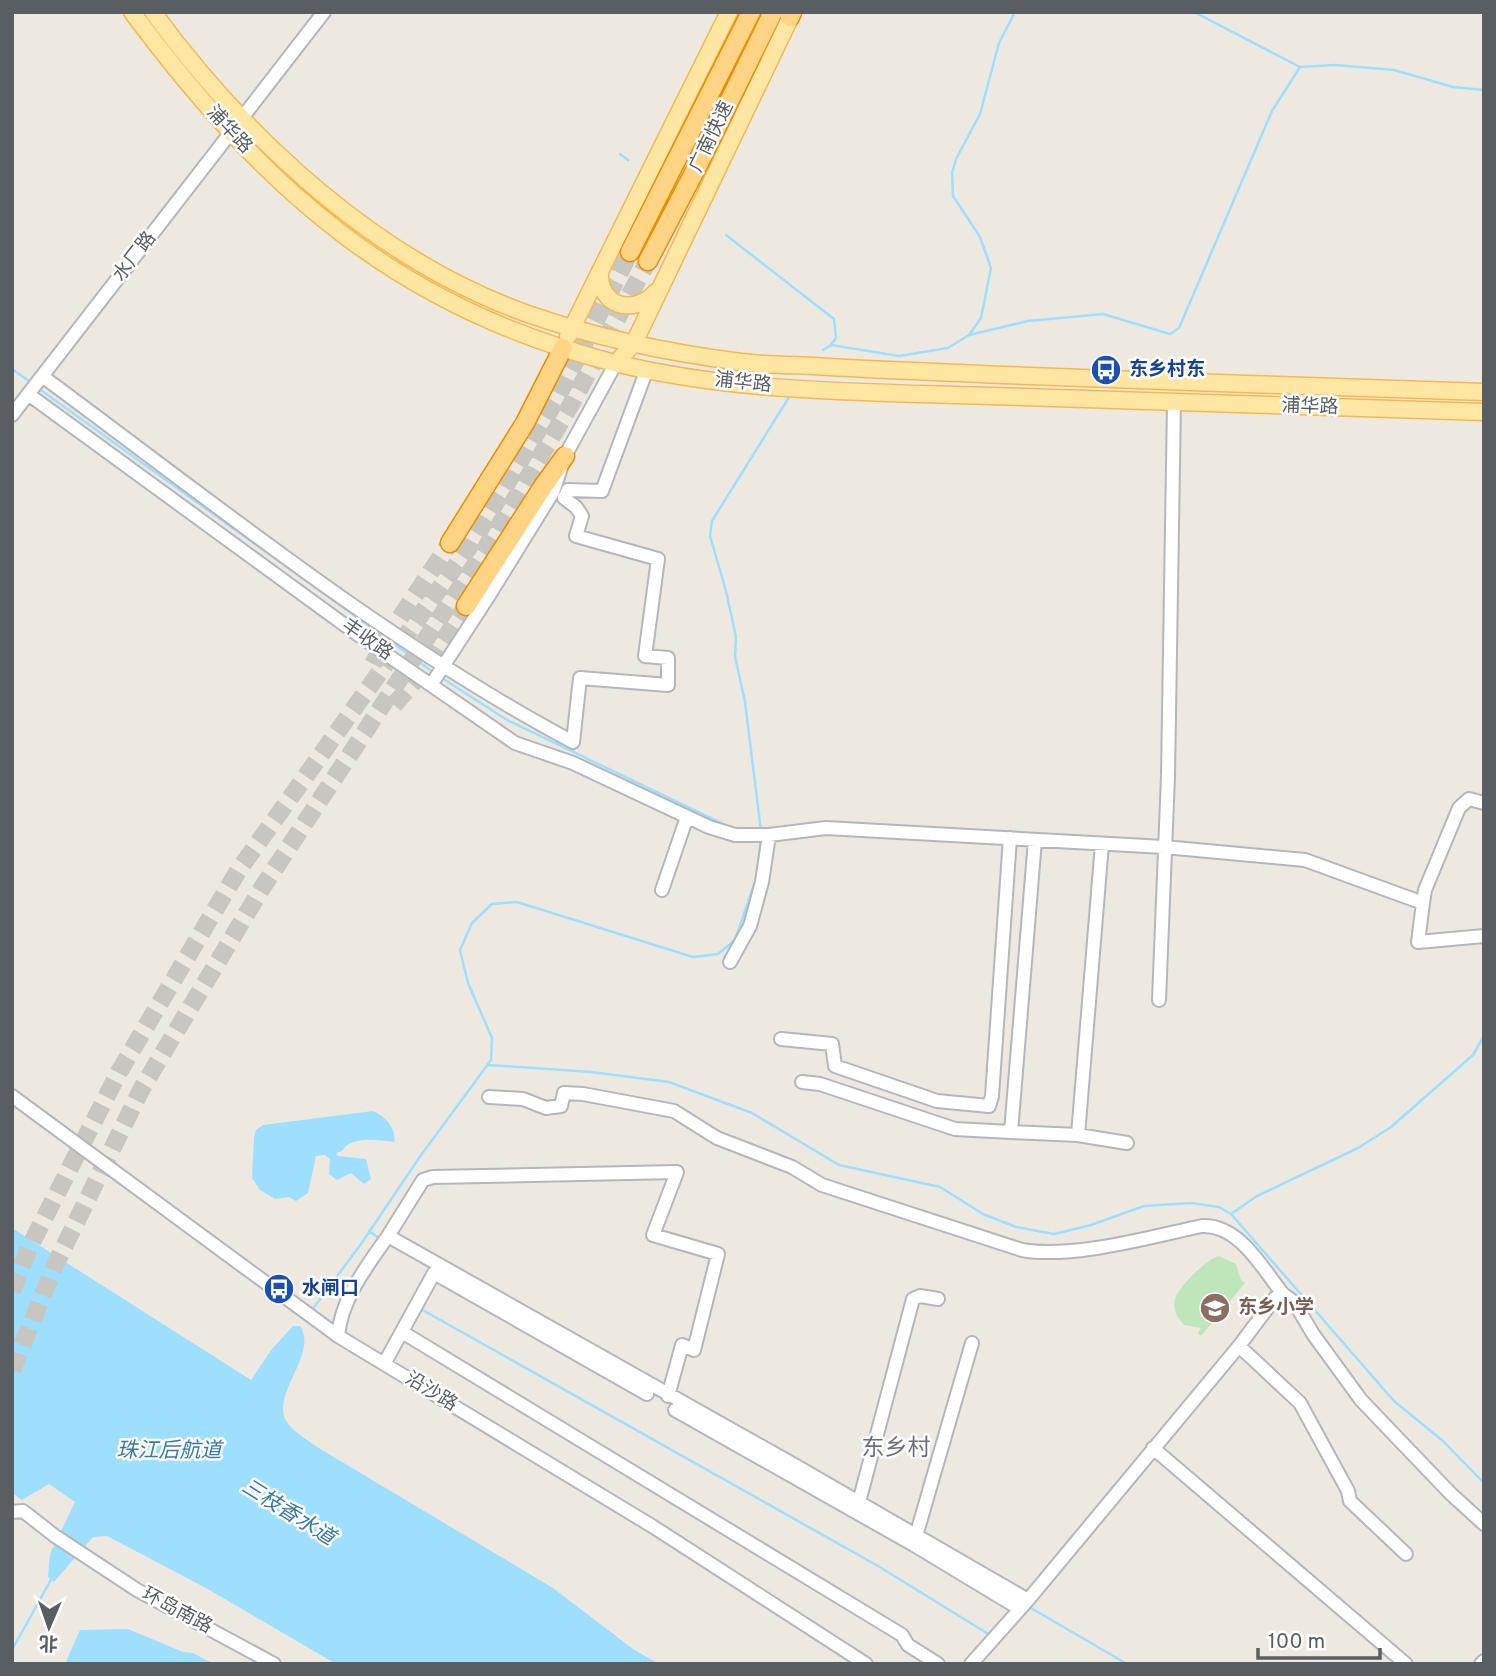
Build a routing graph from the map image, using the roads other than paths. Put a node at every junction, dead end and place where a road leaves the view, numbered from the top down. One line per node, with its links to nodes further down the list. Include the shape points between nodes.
1 (131, 12): 8 (main road, 浦华路)
2 (153, 12): 7 (main road, 浦华路)
3 (324, 12): 7 (street)
4 (729, 12): 11 (main road)
5 (751, 12): 9 (highway, 广南快速)
6 (787, 13): 10 (highway, 广南快速); 12 (main road, via 717,174)
7 (243, 118): 8 (street, 水厂路); 13 (main road, 浦华路, via 329,197 415,259 480,293)
8 (230, 134): 15 (main road, 浦华路, via 316,214 403,277 495,323); 18 (street, 水厂路)
9 (629, 252)
10 (648, 261)
11 (600, 269): 12 (main road, via 602,289 617,304 638,304); 13 (main road)
12 (659, 289): 14 (main road)
13 (571, 327): 14 (main road, 浦华路); 15 (main road)
14 (634, 343): 16 (main road); 19 (main road, 浦华路, via 743,362)
15 (563, 348): 16 (main road, 浦华路); 24 (highway, via 525,423)
16 (615, 363): 17 (main road, 浦华路); 23 (street)
17 (647, 369): 18 (street, via 602,491 568,490 564,498 582,516 576,536 658,559 645,656 668,658 668,685 580,678 573,742 516,711 345,599); 20 (main road, 浦华路, via 795,388)
18 (35, 385): 22 (street, 水厂路); 26 (street, 丰收路)
19 (1484, 393)
20 (1174, 402): 21 (main road, 浦华路); 33 (street)
21 (1484, 412)
22 (12, 415)
23 (565, 456): 25 (highway); 26 (street, via 553,492)
24 (450, 542)
25 (466, 607)
26 (430, 685): 28 (street, 丰收路, via 515,743 573,763)
27 (1484, 803): 35 (street, via 1469,799 1459,808)
28 (687, 817): 29 (street, 丰收路, via 735,835); 34 (street)
29 (769, 835): 30 (street, 丰收路, via 826,828); 37 (street, via 750,926)
30 (1010, 838): 31 (street, 丰收路); 43 (street, via 992,1096 989,1106)
31 (1035, 840): 32 (street, 丰收路); 45 (street)
32 (1102, 844): 33 (street, 丰收路); 46 (street)
33 (1164, 847): 35 (street, 丰收路, via 1305,860); 38 (street)
34 (662, 890)
35 (1423, 903): 36 (street, via 1418,942)
36 (1484, 936)
37 (730, 962)
38 (1158, 1000)
39 (782, 1039): 43 (street, via 832,1044 835,1066)
40 (802, 1082): 44 (street)
41 (12, 1096): 52 (street, 沿沙路)
42 (489, 1097): 49 (street, via 523,1099 546,1108 561,1106 564,1093 583,1094 674,1111 718,1138 792,1167 822,1185 1039,1253 1215,1225 1244,1246)
43 (952, 1102): 44 (street)
44 (947, 1127): 45 (street)
45 (1012, 1132): 46 (street)
46 (1078, 1135): 47 (street)
47 (1127, 1143)
48 (388, 1236): 52 (street, via 340,1318); 56 (street); 56 (street, via 423,1180 433,1177 677,1172 653,1235 718,1254 694,1350 682,1345)
49 (1283, 1294): 54 (street, via 1275,1298); 60 (street, via 1294,1303 1361,1400)
50 (938, 1298): 58 (street, via 913,1299)
51 (402, 1332): 55 (street); 63 (street, via 434,1273); 66 (street, via 878,1620)
52 (338, 1336): 55 (street, 沿沙路)
53 (972, 1343): 61 (street)
54 (1239, 1346): 57 (street); 62 (street, via 1300,1403 1350,1501)
55 (384, 1364): 65 (street, 沿沙路, via 652,1526)
56 (668, 1396): 58 (street)
57 (1153, 1448): 63 (street); 68 (street)
58 (859, 1502): 61 (street)
59 (12, 1512): 64 (street, 环岛南路, via 23,1511 137,1590)
60 (1484, 1524)
61 (916, 1536): 63 (street)
62 (1406, 1554)
63 (1024, 1604): 67 (street)
64 (274, 1664)
65 (866, 1664)
66 (938, 1664)
67 (971, 1664)
68 (1406, 1664)

